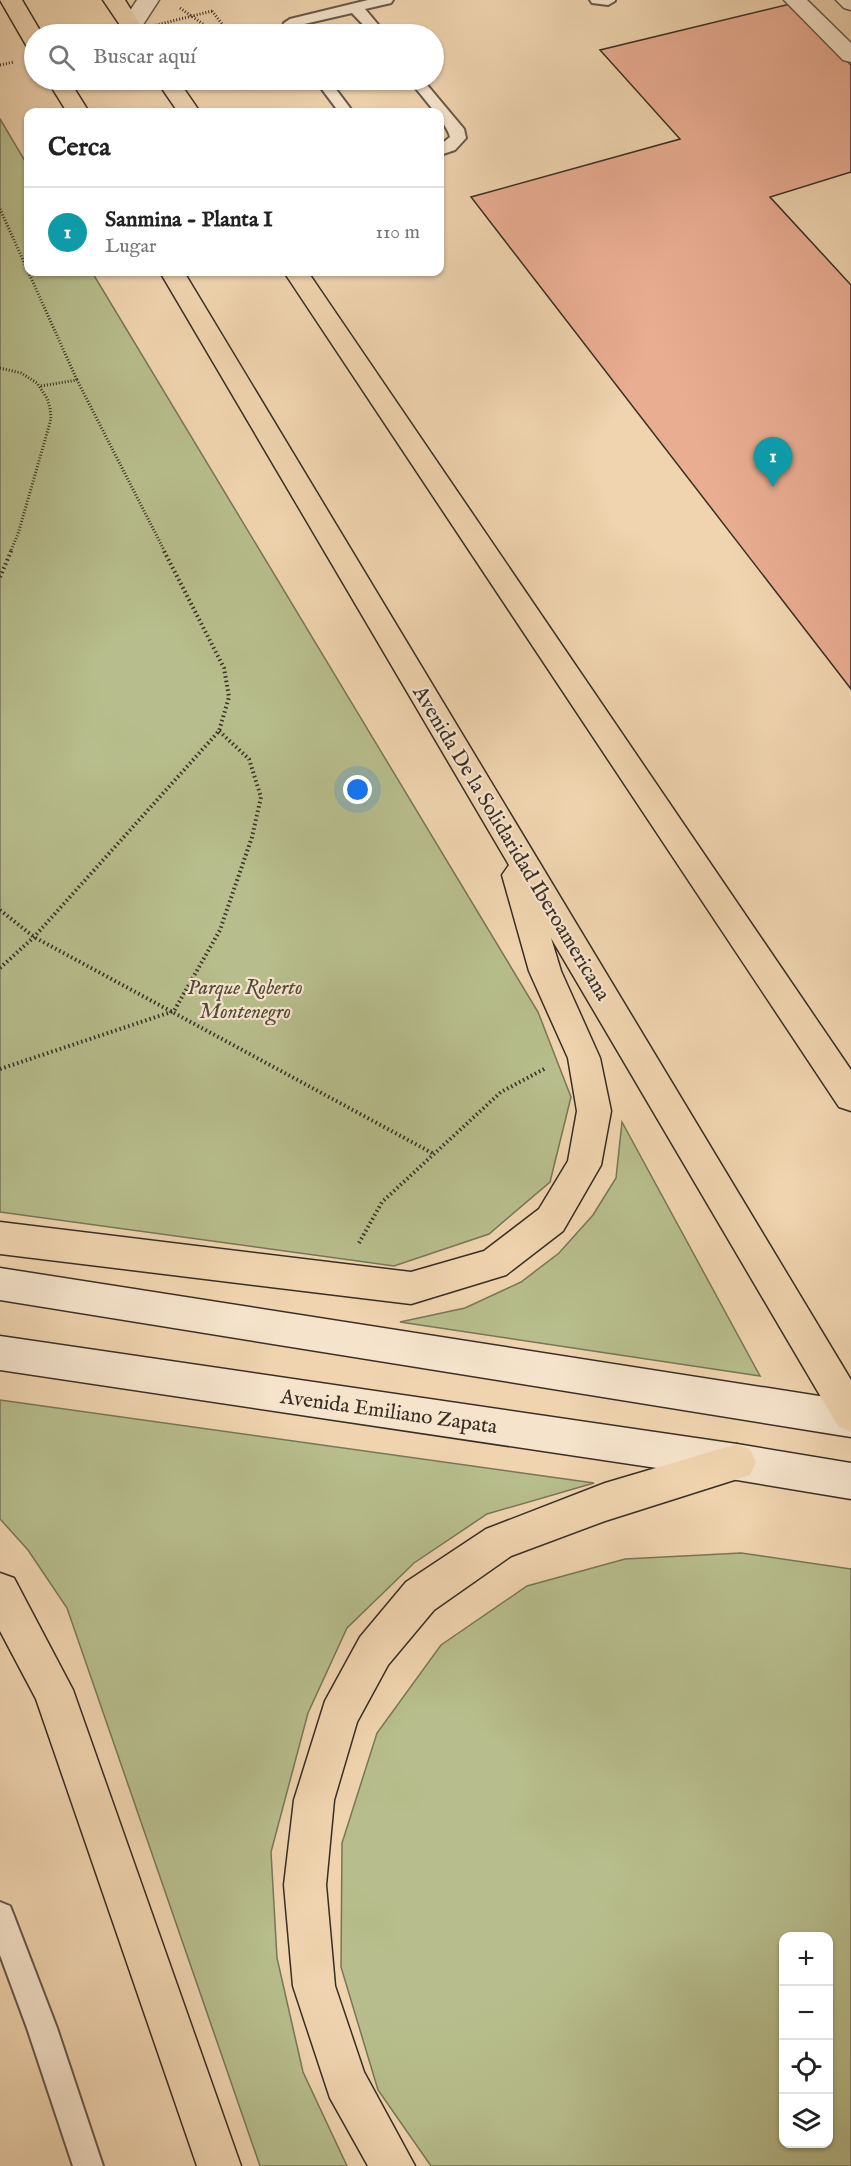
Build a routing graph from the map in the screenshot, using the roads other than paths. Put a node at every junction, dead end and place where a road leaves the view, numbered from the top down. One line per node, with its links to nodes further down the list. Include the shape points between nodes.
1 (11, 0): 11 (highway)
2 (114, 0): 12 (highway)
3 (148, 0): 13 (main road)
4 (386, 0): 10 (lane)
5 (597, 0): 8 (lane)
6 (795, 0): 16 (main road)
7 (847, 0): 9 (main road)
8 (608, 1)
9 (851, 4)
10 (356, 8): 14 (lane); 15 (lane)
11 (25, 24)
12 (125, 24)
13 (134, 24)
14 (292, 24)
15 (370, 24)
16 (851, 55)
17 (64, 90): 21 (highway)
18 (174, 90): 22 (highway)
19 (330, 90): 23 (lane)
20 (424, 90): 24 (lane)
21 (76, 108)
22 (186, 108)
23 (343, 108)
24 (439, 108)
25 (444, 114): 26 (lane, via 458,138)
26 (444, 149)
27 (174, 276): 29 (highway, Avenida De la Solidaridad Iberoamericana)
28 (299, 276): 30 (highway)
29 (503, 827): 31 (highway, via 546,971 580,1048 594,1111 584,1165 551,1220 494,1264 411,1288); 34 (highway, Avenida De la Solidaridad Iberoamericana)
30 (851, 1097)
31 (0, 1238)
32 (0, 1284): 35 (main road)
33 (0, 1353): 36 (main road, Avenida Emiliano Zapata)
34 (851, 1414)
35 (851, 1419)
36 (737, 1462): 37 (main road, Avenida Emiliano Zapata); 42 (highway, via 605,1502 499,1542 420,1596 374,1651 339,1715 314,1800 305,1885 314,1986 346,2082)
37 (851, 1481)
38 (0, 1592): 41 (highway, via 53,1690)
39 (0, 1916): 40 (lane)
40 (88, 2166)
41 (219, 2166)
42 (393, 2166)

